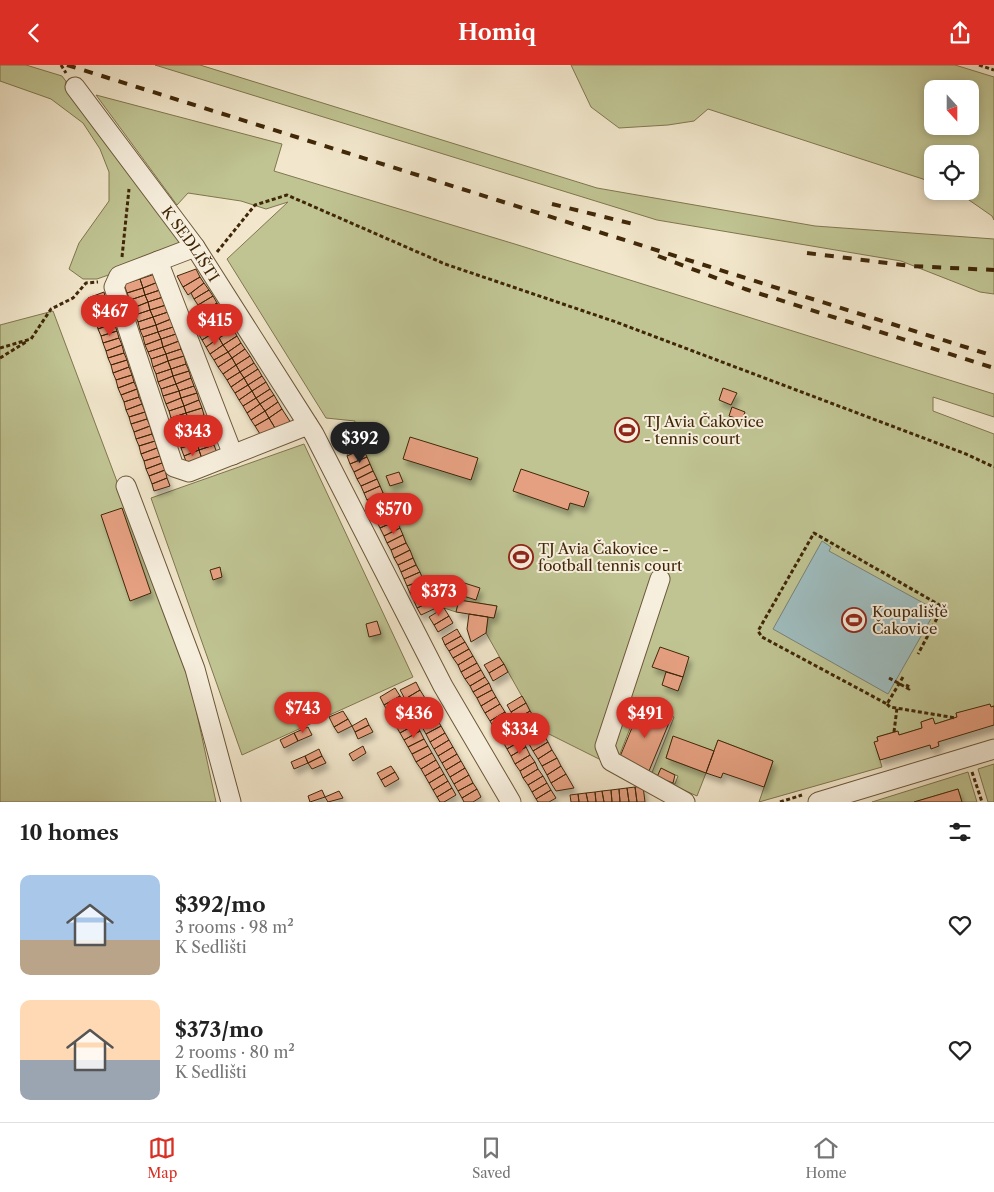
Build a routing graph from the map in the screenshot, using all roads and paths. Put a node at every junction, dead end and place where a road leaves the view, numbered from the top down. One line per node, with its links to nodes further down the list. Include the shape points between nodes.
1 (979, 65): 2 (path)
2 (994, 70)
3 (75, 87): 5 (street, K SEDLIŠTI)
4 (129, 184): 8 (path, via 126,238)
5 (195, 247): 6 (street); 7 (street, K SEDLIŠTI)
6 (158, 261): 8 (street); 13 (street)
7 (206, 265): 12 (street, K SEDLIŠTI); 14 (path, via 255,205 287,195 445,264 616,322)
8 (119, 276): 9 (path, via 86,283 73,298 51,309); 13 (street, via 114,287 174,467 189,472)
9 (31, 339): 10 (path); 11 (path)
10 (0, 347)
11 (0, 358)
12 (308, 425): 13 (street); 31 (street, K SEDLIŠTI, via 443,686)
13 (233, 455)
14 (994, 467)
15 (126, 486): 30 (street, via 195,669)
16 (660, 579): 32 (street, via 605,746 611,761)
17 (918, 654): 22 (path, via 943,607 814,533 758,631 762,637)
18 (903, 677): 20 (path)
19 (889, 678): 20 (path)
20 (900, 683): 21 (path, via 910,689); 22 (path)
21 (906, 685)
22 (887, 703): 23 (path)
23 (898, 708): 24 (path); 27 (path)
24 (924, 713): 25 (path); 26 (path)
25 (956, 718)
26 (927, 720)
27 (894, 732)
28 (994, 749): 33 (street)
29 (971, 769): 34 (path)
30 (231, 802)
31 (511, 802)
32 (685, 802)
33 (818, 802)
34 (982, 802)

